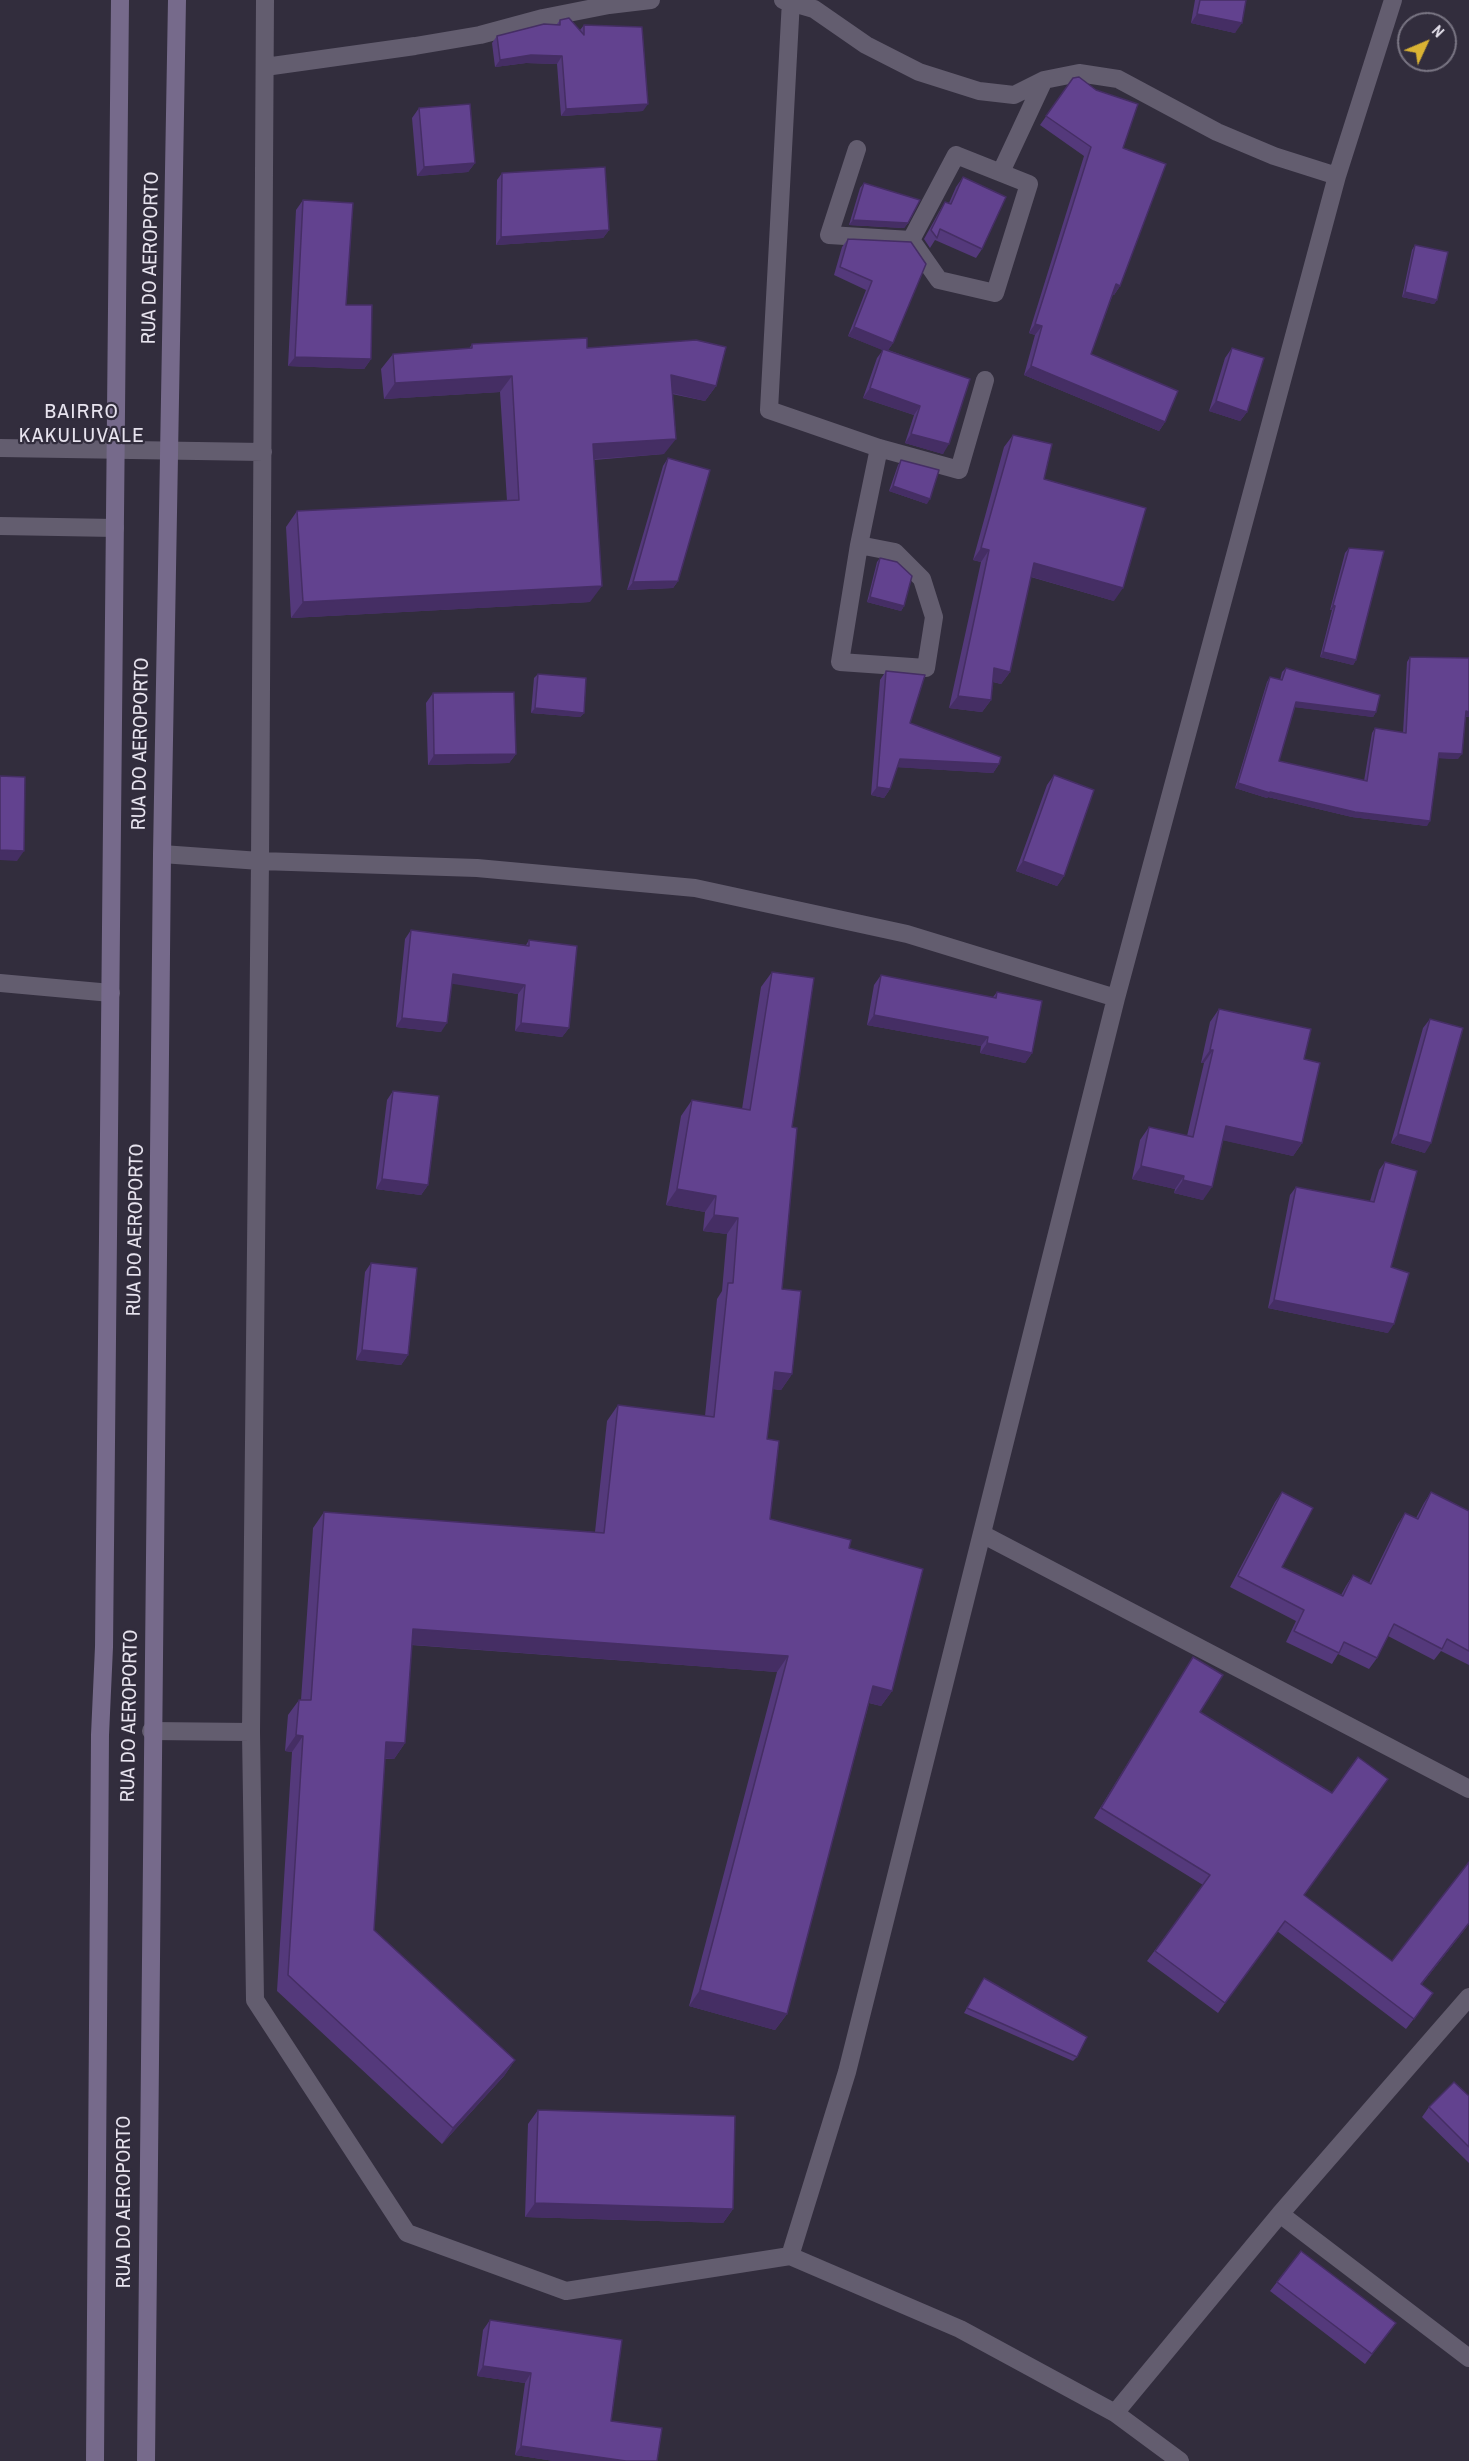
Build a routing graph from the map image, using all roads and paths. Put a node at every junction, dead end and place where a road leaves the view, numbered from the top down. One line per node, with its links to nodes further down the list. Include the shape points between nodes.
1 (120, 0): 16 (main road, RUA DO AEROPORTO)
2 (177, 0): 17 (main road, RUA DO AEROPORTO)
3 (265, 0): 7 (street)
4 (651, 0): 7 (street, via 554,16 480,35)
5 (1393, 0): 11 (street)
6 (788, 1): 8 (street, via 814,9 866,45 920,72 969,88 1014,95); 15 (street, via 769,410)
7 (265, 67): 18 (street)
8 (1044, 80): 10 (street); 11 (street, via 1078,73 1118,80 1217,132)
9 (857, 149): 12 (street, via 829,235)
10 (1001, 172): 12 (street, via 956,155); 12 (street, via 1029,184 994,293 939,280)
11 (1337, 176): 26 (street)
12 (911, 240)
13 (985, 380): 15 (street, via 959,470)
14 (0, 448): 16 (street)
15 (879, 448): 21 (street)
16 (115, 450): 17 (street); 20 (main road, RUA DO AEROPORTO)
17 (169, 450): 18 (street); 22 (main road, RUA DO AEROPORTO)
18 (262, 452): 23 (street)
19 (0, 526): 20 (street)
20 (115, 528): 25 (main road, RUA DO AEROPORTO)
21 (859, 546): 21 (street, via 895,552 922,579 934,618 926,668 840,662)
22 (162, 854): 23 (street); 28 (main road, RUA DO AEROPORTO)
23 (260, 861): 26 (street, via 477,868 695,888 908,934); 29 (street)
24 (0, 983): 25 (street)
25 (111, 993): 36 (main road, RUA DO AEROPORTO)
26 (1116, 998): 27 (street)
27 (982, 1534): 30 (street); 33 (street, via 847,2072)
28 (152, 1731): 29 (street); 37 (main road, RUA DO AEROPORTO)
29 (251, 1732): 33 (street, via 255,2000 407,2233 566,2291)
30 (1469, 1789)
31 (1469, 1997): 32 (street)
32 (1280, 2214): 34 (street); 35 (street)
33 (790, 2256): 35 (street, via 960,2329)
34 (1469, 2358)
35 (1114, 2413): 38 (street)
36 (95, 2461)
37 (146, 2461)
38 (1180, 2461)

